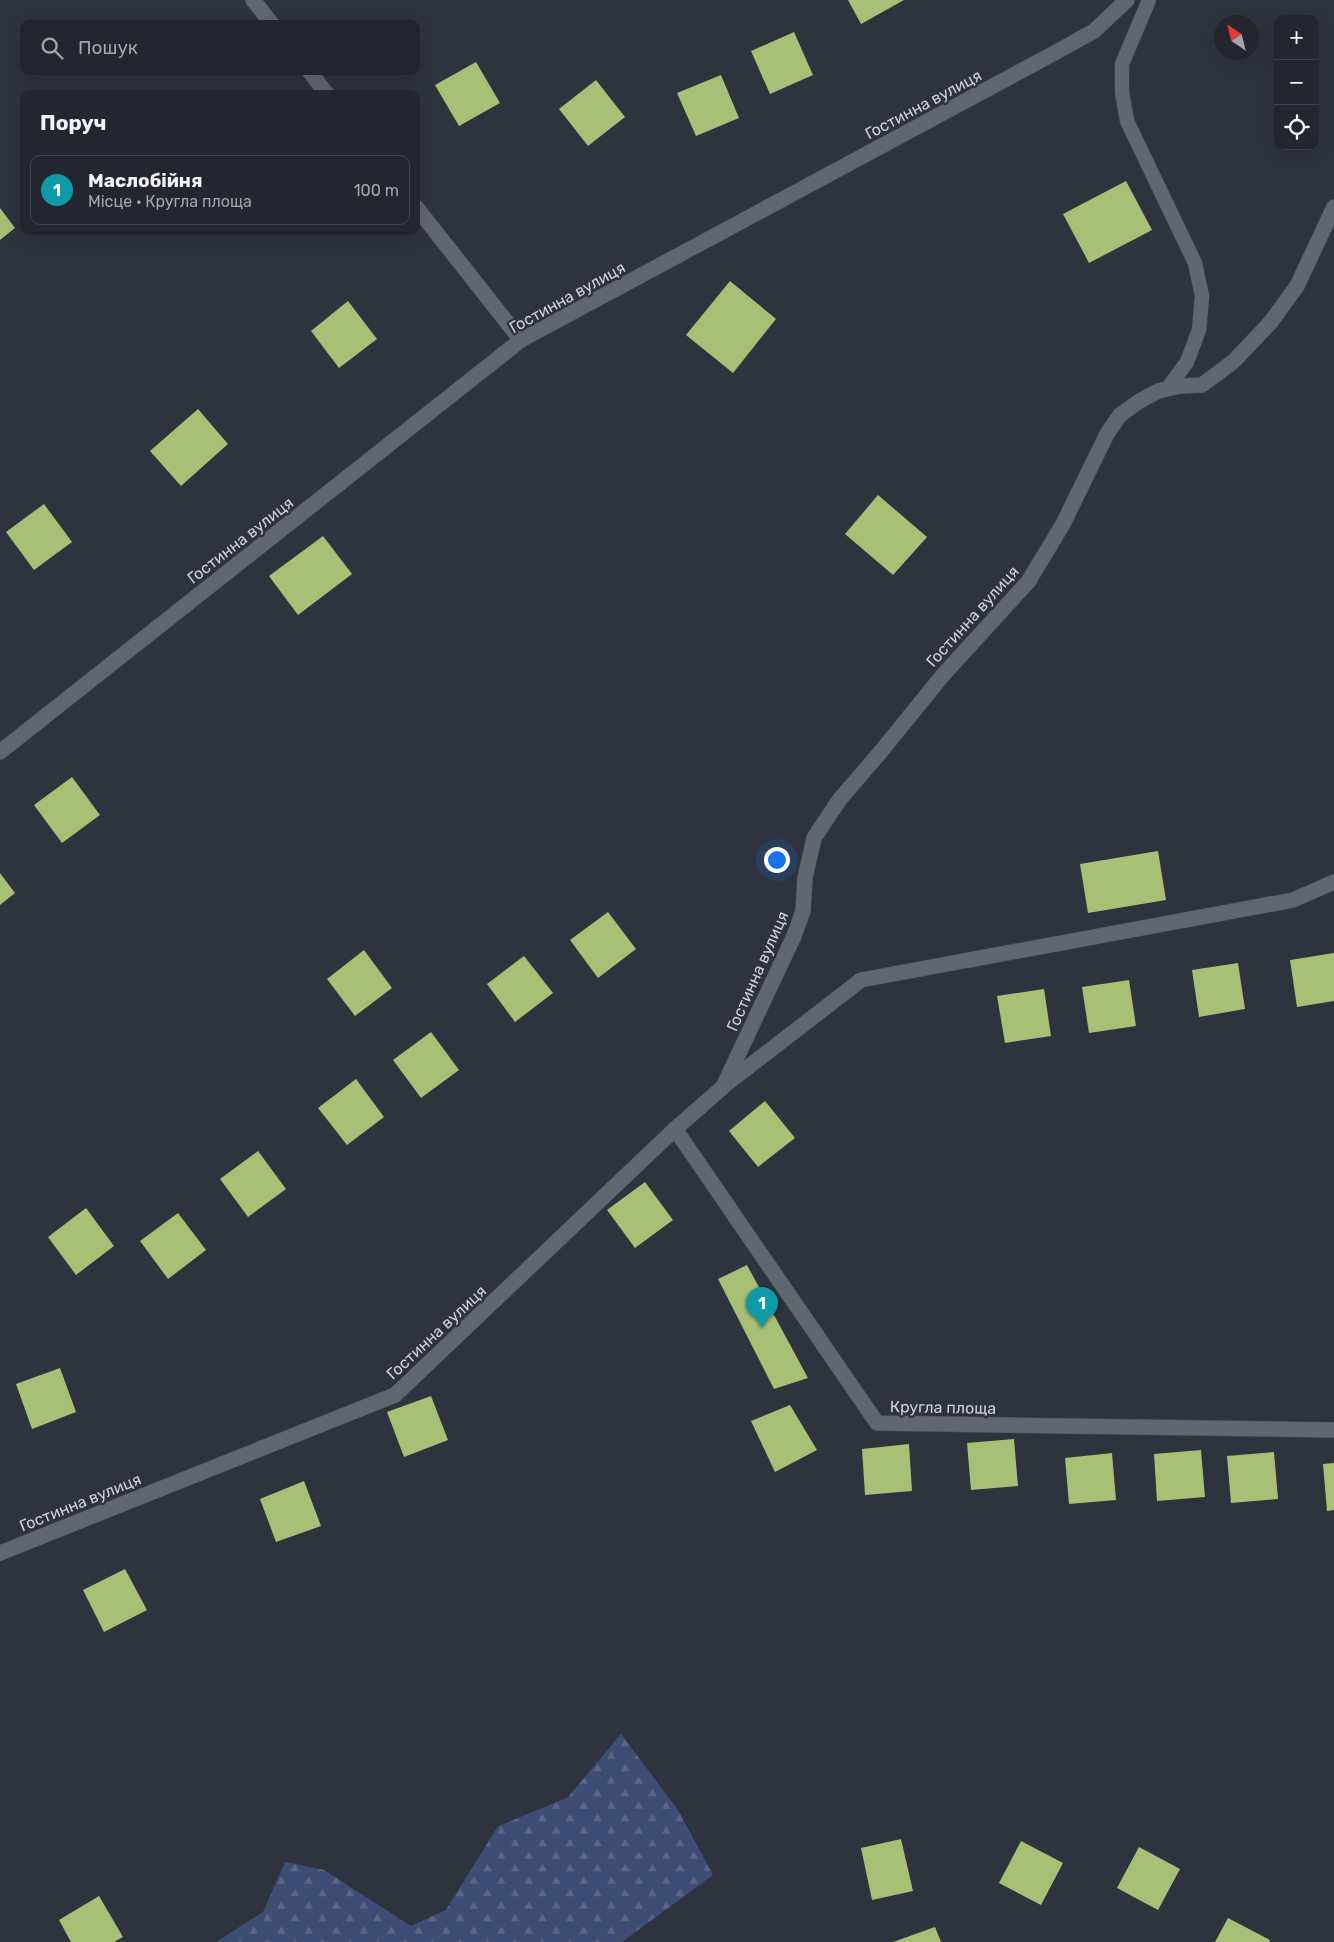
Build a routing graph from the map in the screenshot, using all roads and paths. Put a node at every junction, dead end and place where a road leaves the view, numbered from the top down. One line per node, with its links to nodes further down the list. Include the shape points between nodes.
1 (253, 0): 4 (street)
2 (1127, 0): 9 (street, Гостинна вулиця, via 1094,31)
3 (1149, 0): 10 (lane, via 1122,64 1122,92 1128,121 1195,263 1202,296 1199,330 1187,362)
4 (269, 20)
5 (312, 75): 6 (street)
6 (324, 90)
7 (1334, 207): 10 (street, Гостинна вулиця, via 1297,286 1270,323 1234,361 1202,385)
8 (420, 212): 9 (street)
9 (521, 340): 11 (street, Гостинна вулиця)
10 (1167, 389): 13 (street, Гостинна вулиця, via 1138,402 1120,416 1107,434 1063,524 1028,582 943,675 840,799 814,838 805,878 803,911 794,936)
11 (0, 752)
12 (1334, 882): 13 (street, Гостинна вулиця, via 1293,900 861,980)
13 (723, 1086): 14 (street, Гостинна вулиця)
14 (675, 1129): 15 (street, Кругла площа, via 877,1423); 16 (street, Гостинна вулиця, via 395,1395)
15 (1334, 1430)
16 (0, 1553)

